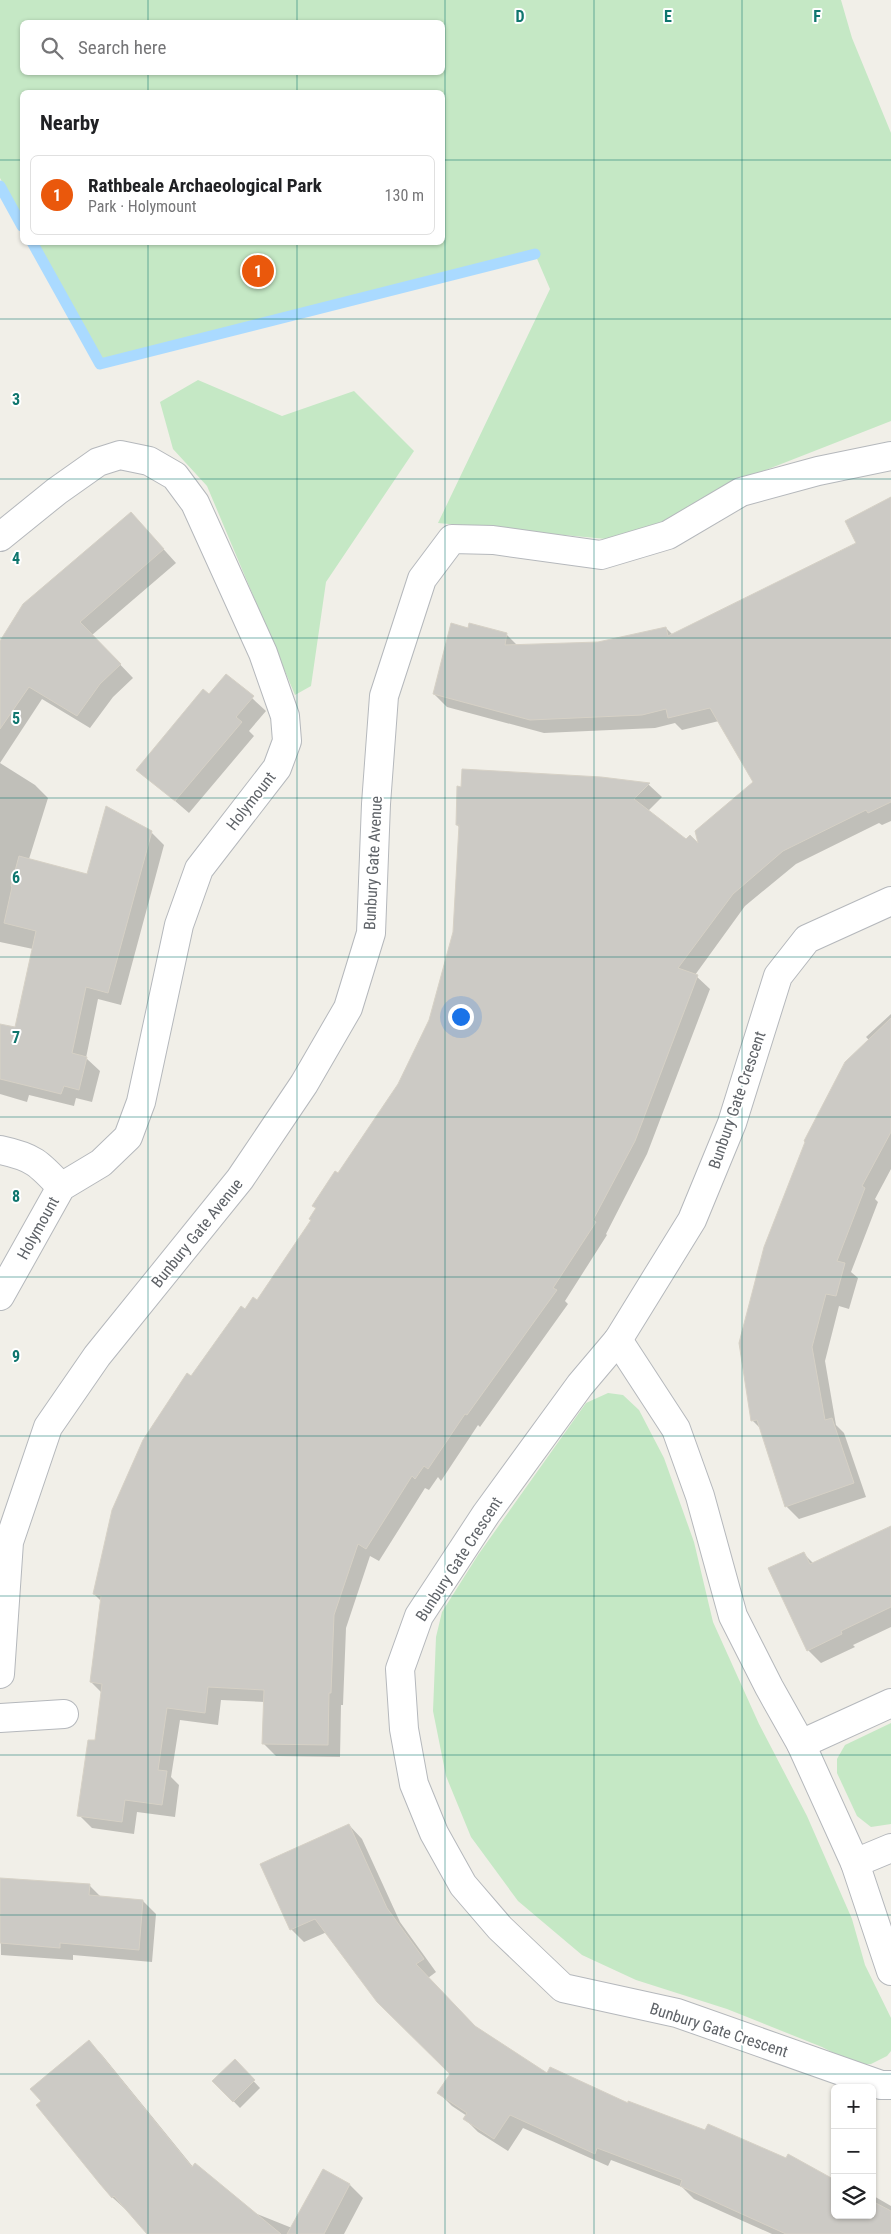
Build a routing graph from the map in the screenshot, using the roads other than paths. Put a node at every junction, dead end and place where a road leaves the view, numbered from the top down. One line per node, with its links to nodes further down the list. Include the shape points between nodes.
1 (891, 456): 8 (street, Bunbury Gate Avenue, via 741,492 668,536 601,555 493,540 452,539 422,578 384,696 371,933 348,1008 304,1084 240,1179 97,1356 48,1427 9,1542)
2 (0, 537): 5 (street, Holymount, via 98,462 120,454 149,461 175,476 195,503 263,652 285,716 287,741 277,768 199,869 179,924 143,1093 128,1137 101,1163)
3 (891, 901): 7 (street, Bunbury Gate Crescent, via 807,939 778,976 732,1123 692,1220)
4 (0, 1150): 5 (street, Holymount, via 40,1164)
5 (61, 1187): 6 (street, Holymount)
6 (0, 1296)
7 (618, 1340): 12 (street, via 676,1429 700,1496 733,1616); 16 (street, Bunbury Gate Crescent, via 580,1385 486,1514 419,1616 400,1669 404,1729 414,1784 434,1833 463,1885 500,1928 563,1988 677,2013 880,2085)
8 (0, 1674)
9 (891, 1703): 12 (street)
10 (64, 1714): 11 (street)
11 (0, 1718)
12 (801, 1744): 14 (street)
13 (891, 1848): 14 (street)
14 (855, 1863): 15 (street)
15 (891, 1971)
16 (891, 2085)

